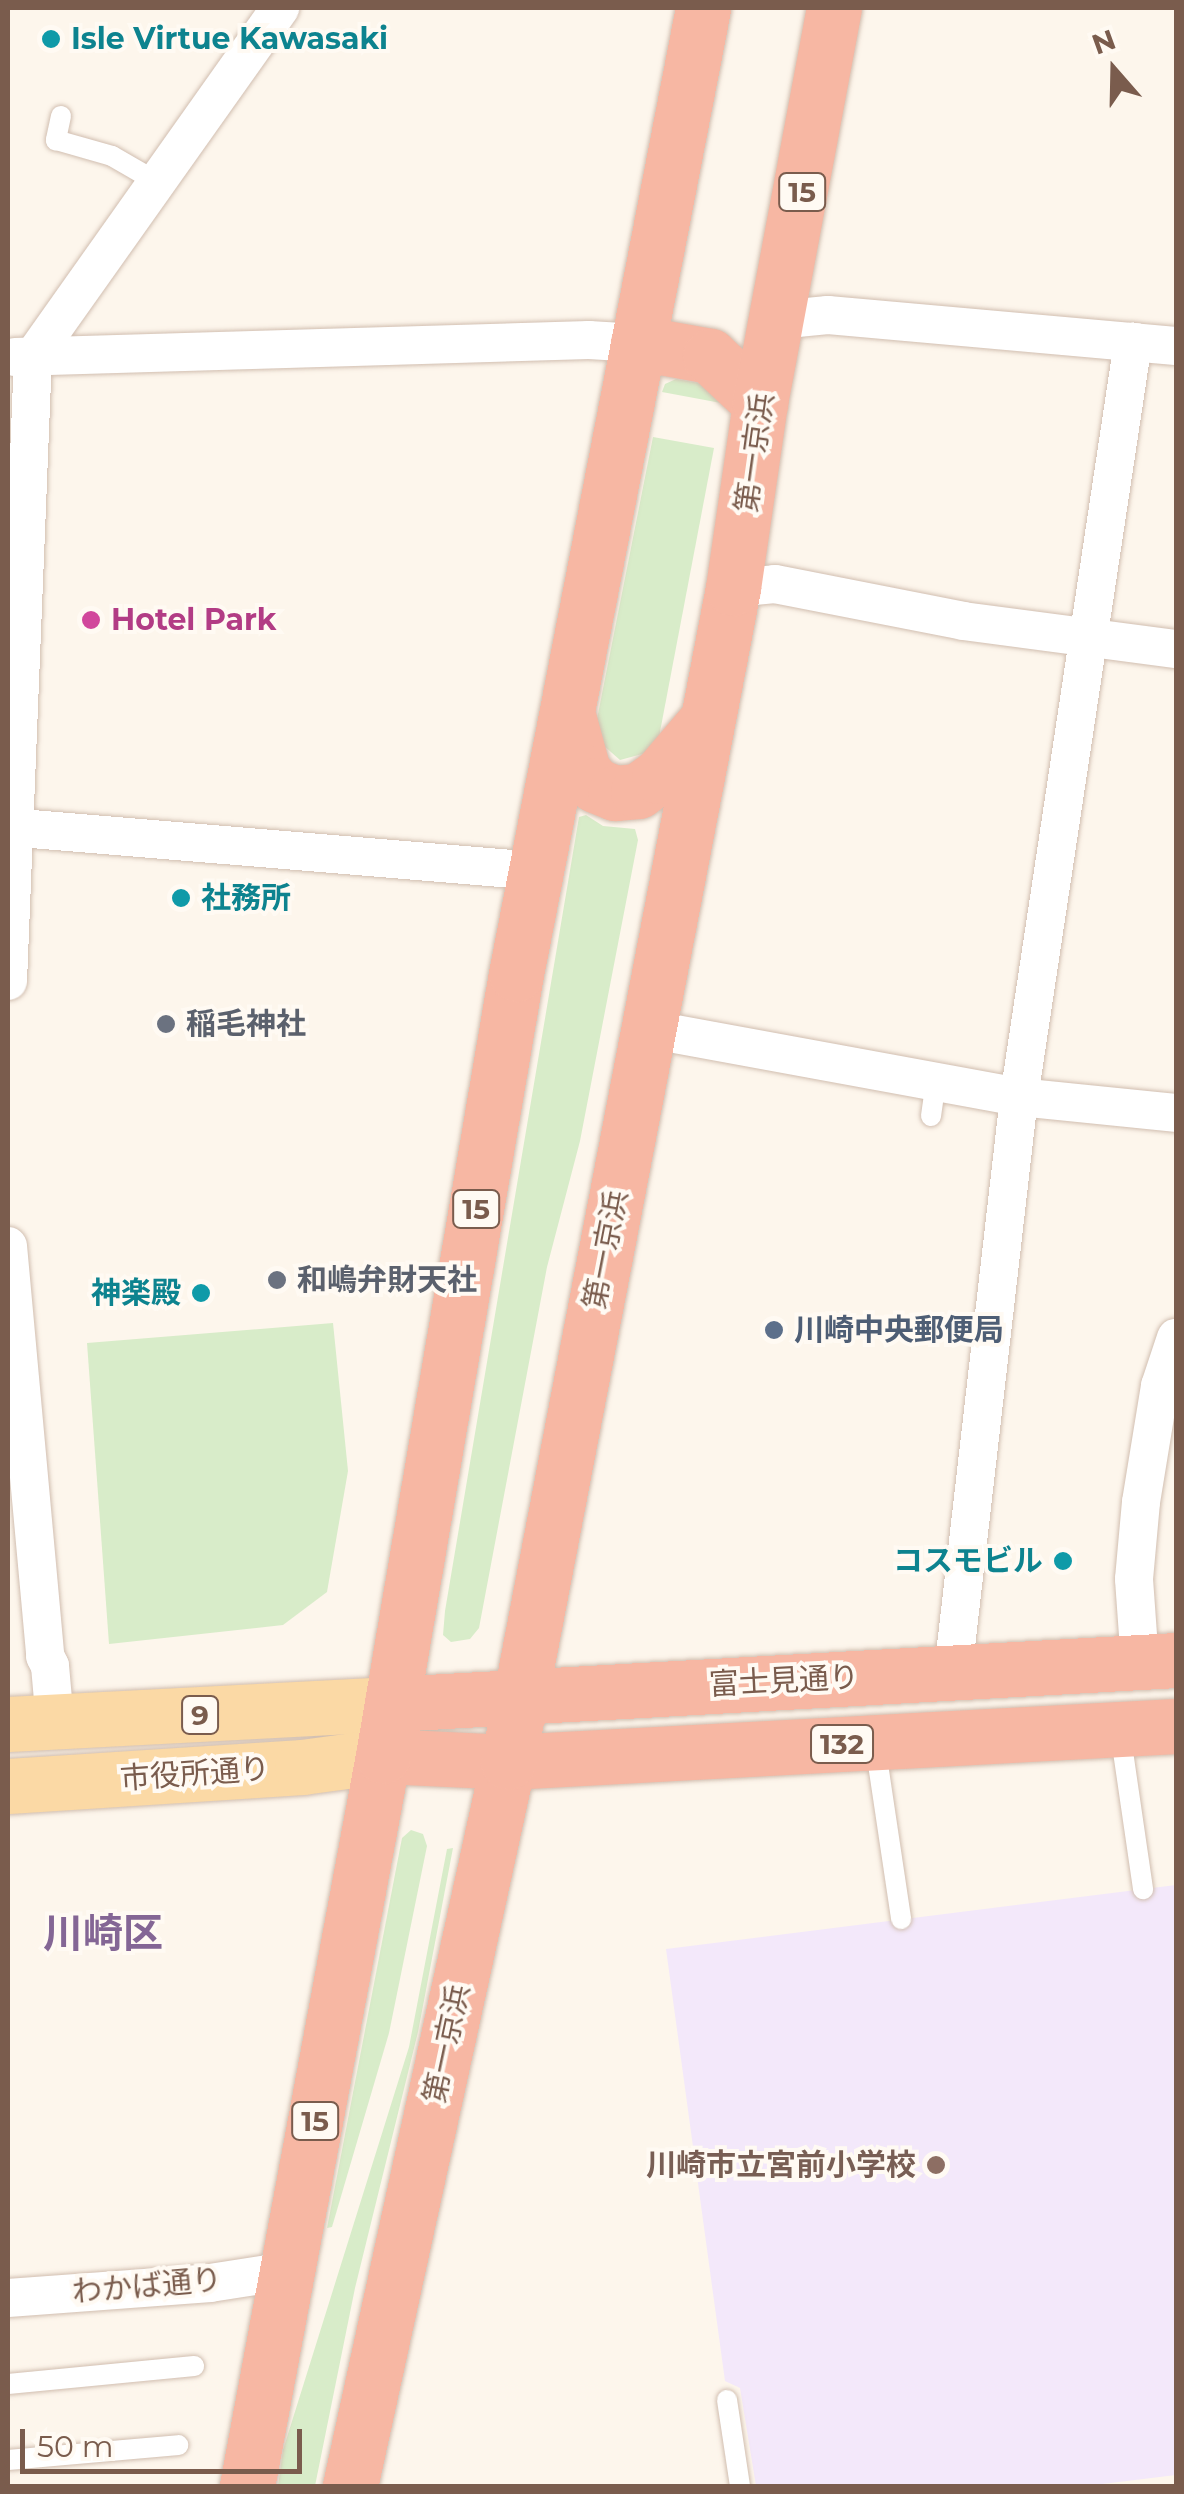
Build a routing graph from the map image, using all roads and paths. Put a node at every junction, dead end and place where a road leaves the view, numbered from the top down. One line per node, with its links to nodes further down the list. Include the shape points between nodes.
1 (280, 8): 7 (street)
2 (834, 8): 5 (highway, 第一京浜 / 15)
3 (842, 8): 5 (highway, 15)
4 (698, 18): 8 (highway, 15)
5 (827, 63): 9 (highway, 第一京浜 / 15)
6 (61, 116): 7 (lane, via 56,140 112,156)
7 (157, 182): 13 (street)
8 (650, 284): 9 (highway, via 665,306 687,318 721,324); 11 (highway, 15)
9 (777, 320): 10 (street, via 828,315); 14 (highway, 第一京浜 / 15)
10 (1133, 342): 12 (street); 16 (street)
11 (638, 343): 13 (street); 14 (highway, via 710,356); 18 (highway, 15)
12 (1176, 346)
13 (20, 357): 20 (street)
14 (760, 403): 15 (highway, 第一京浜 / 15)
15 (733, 588): 16 (street, via 775,584 962,627); 19 (highway, 第一京浜 / 15)
16 (1088, 639): 17 (street); 24 (street)
17 (1176, 649)
18 (568, 715): 19 (highway, via 583,771 615,793 638,791 659,776); 21 (highway, 15)
19 (708, 719): 23 (highway, 第一京浜 / 15)
20 (12, 828): 21 (street); 22 (street)
21 (536, 872): 34 (highway, 15)
22 (8, 982)
23 (648, 1029): 24 (street, via 934,1099); 30 (highway, 第一京浜 / 15)
24 (1019, 1097): 25 (street); 29 (street)
25 (1176, 1113)
26 (8, 1246): 31 (street, via 50,1666)
27 (1176, 1338): 28 (street, via 1160,1386 1134,1579)
28 (1158, 1661): 29 (highway, 富士見通り / 132)
29 (953, 1672): 30 (highway, 富士見通り / 132)
30 (521, 1694): 34 (highway, 富士見通り / 132); 36 (highway, 第一京浜 / 15)
31 (31, 1723): 34 (main road, 市役所通り / 9)
32 (1176, 1726): 33 (highway, 132)
33 (1120, 1729): 35 (highway, 132); 38 (lane)
34 (387, 1730): 36 (highway, 132); 37 (main road, 市役所通り / 9, via 302,1767); 40 (highway, 15)
35 (875, 1742): 36 (highway, 132); 39 (lane)
36 (508, 1762): 48 (highway, 第一京浜 / 15)
37 (8, 1786)
38 (1143, 1888)
39 (901, 1919)
40 (287, 2272): 41 (street, わかば通り); 47 (highway, 15)
41 (8, 2298)
42 (194, 2366): 43 (lane)
43 (8, 2384)
44 (727, 2400): 49 (lane)
45 (178, 2445): 46 (lane)
46 (8, 2460)
47 (247, 2486)
48 (350, 2486)
49 (740, 2486)

